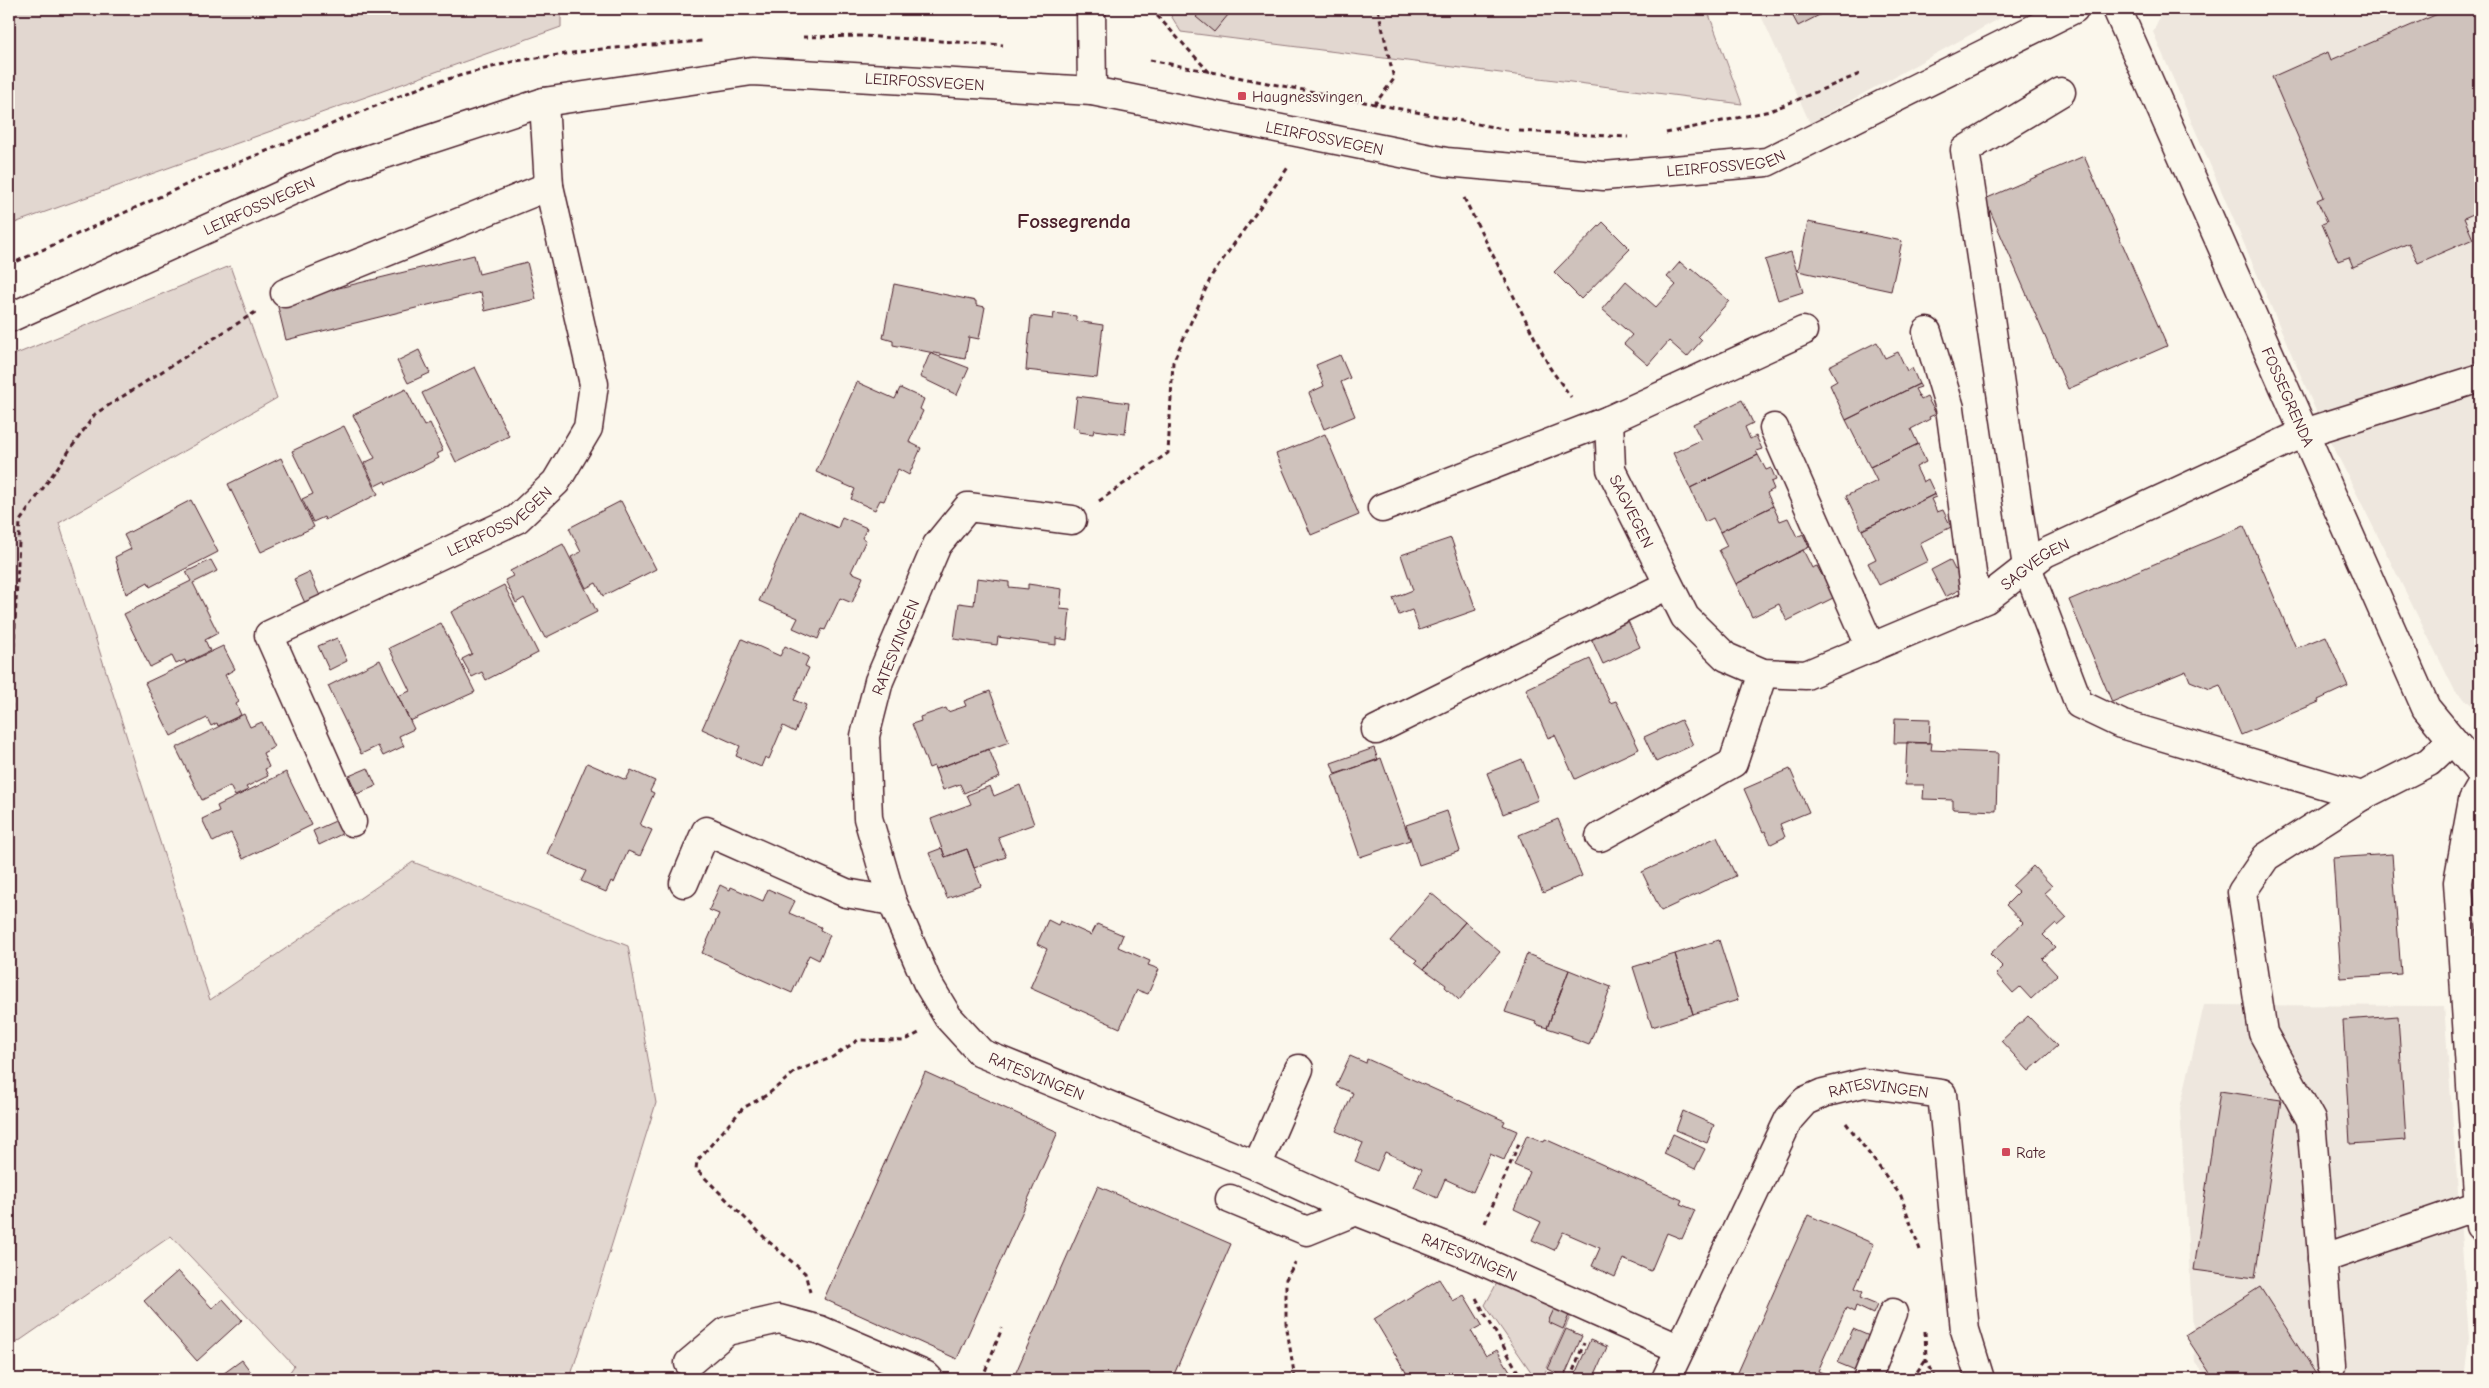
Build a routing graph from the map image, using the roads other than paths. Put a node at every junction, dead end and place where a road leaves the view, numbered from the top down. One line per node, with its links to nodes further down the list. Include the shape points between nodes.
1 (1091, 9): 4 (street)
2 (2074, 9): 4 (street, LEIRFOSSVEGEN, via 1767,162 1604,176 1446,162)
3 (2116, 9): 15 (street, FOSSEGRENDA)
4 (1092, 91): 6 (street, LEIRFOSSVEGEN, via 752,71)
5 (2061, 92): 18 (street, via 1964,150)
6 (544, 102): 7 (street, LEIRFOSSVEGEN); 9 (street, LEIRFOSSVEGEN, via 342,168)
7 (549, 186): 8 (street); 28 (street, LEIRFOSSVEGEN, via 594,384 588,428 556,482 517,519 269,634)
8 (285, 293)
9 (9, 318)
10 (1803, 330): 13 (street)
11 (1927, 332): 20 (street, via 1950,408)
12 (2480, 378): 15 (street, SAGVEGEN)
13 (1609, 420): 16 (street); 19 (street, SAGVEGEN, via 1611,469)
14 (1774, 428): 21 (street)
15 (2304, 433): 18 (street, SAGVEGEN, via 2045,553); 24 (street, FOSSEGRENDA, via 2426,708)
16 (1382, 508)
17 (1072, 520): 31 (street, RATESVINGEN, via 968,507 937,545 879,681 865,736 868,818)
18 (2027, 567): 20 (street, SAGVEGEN); 27 (street, via 2079,704 2121,724)
19 (1668, 584): 22 (street, SAGVEGEN, via 1685,617 1726,657); 23 (street)
20 (1976, 603): 21 (street, SAGVEGEN)
21 (1871, 648): 22 (street, SAGVEGEN, via 1806,676)
22 (1763, 674): 29 (street, via 1733,763)
23 (1376, 730)
24 (2452, 740): 25 (street, FOSSEGRENDA); 27 (street, via 2429,762)
25 (2480, 773)
26 (2480, 788): 36 (street, via 2473,800 2458,882)
27 (2362, 796): 37 (street, via 2266,857 2242,892 2263,1033 2311,1120)
28 (352, 822)
29 (1600, 836)
30 (684, 884): 31 (street, via 706,831 846,893)
31 (892, 901): 33 (street, RATESVINGEN, via 926,982 948,1017 981,1054)
32 (1298, 1069): 33 (street)
33 (1257, 1166): 35 (street, RATESVINGEN)
34 (1230, 1199): 35 (street, via 1307,1231)
35 (1356, 1211): 39 (street, RATESVINGEN, via 1473,1257)
36 (2479, 1215): 37 (street)
37 (2322, 1259): 41 (street)
38 (1893, 1313): 44 (street)
39 (1680, 1349): 43 (street, RATESVINGEN); 45 (street, RATESVINGEN, via 1789,1119 1805,1101 1864,1083 1942,1094 1964,1330)
40 (688, 1363): 42 (street, via 727,1331 779,1319 820,1330)
41 (2331, 1366)
42 (930, 1379)
43 (1666, 1379)
44 (1867, 1379)
45 (1980, 1379)

